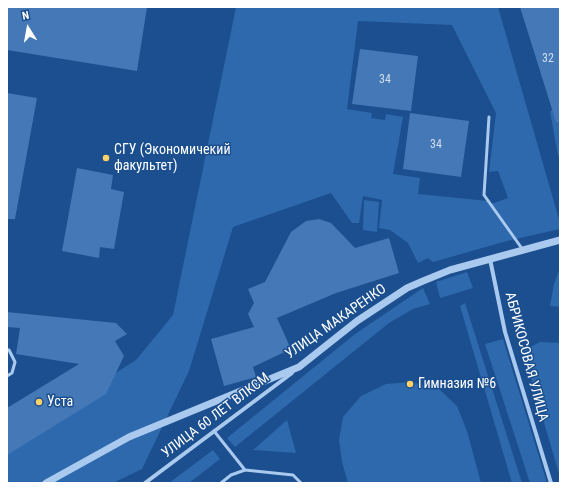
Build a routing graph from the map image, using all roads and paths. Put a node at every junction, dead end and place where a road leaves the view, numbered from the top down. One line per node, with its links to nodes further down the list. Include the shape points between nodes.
1 (489, 118): 3 (lane, via 484,195)
2 (560, 240): 3 (street, УЛИЦА МАКАРЕНКО)
3 (523, 250): 4 (street, УЛИЦА МАКАРЕНКО)
4 (490, 259): 6 (street, УЛИЦА МАКАРЕНКО, via 450,270 407,288 357,321); 14 (street, АБРИКОСОВАЯ УЛИЦА, via 505,332)
5 (7, 350): 7 (lane, via 10,350 15,362 12,373)
6 (299, 367): 8 (street, УЛИЦА 60 ЛЕТ ВЛКСМ); 10 (street, УЛИЦА МАКАРЕНКО, via 129,438)
7 (7, 376)
8 (214, 431): 9 (lane); 11 (street, УЛИЦА 60 ЛЕТ ВЛКСМ)
9 (245, 470): 12 (lane, via 232,474); 13 (lane, via 292,475)
10 (46, 483)
11 (145, 483)
12 (221, 483)
13 (301, 483)
14 (551, 483)

